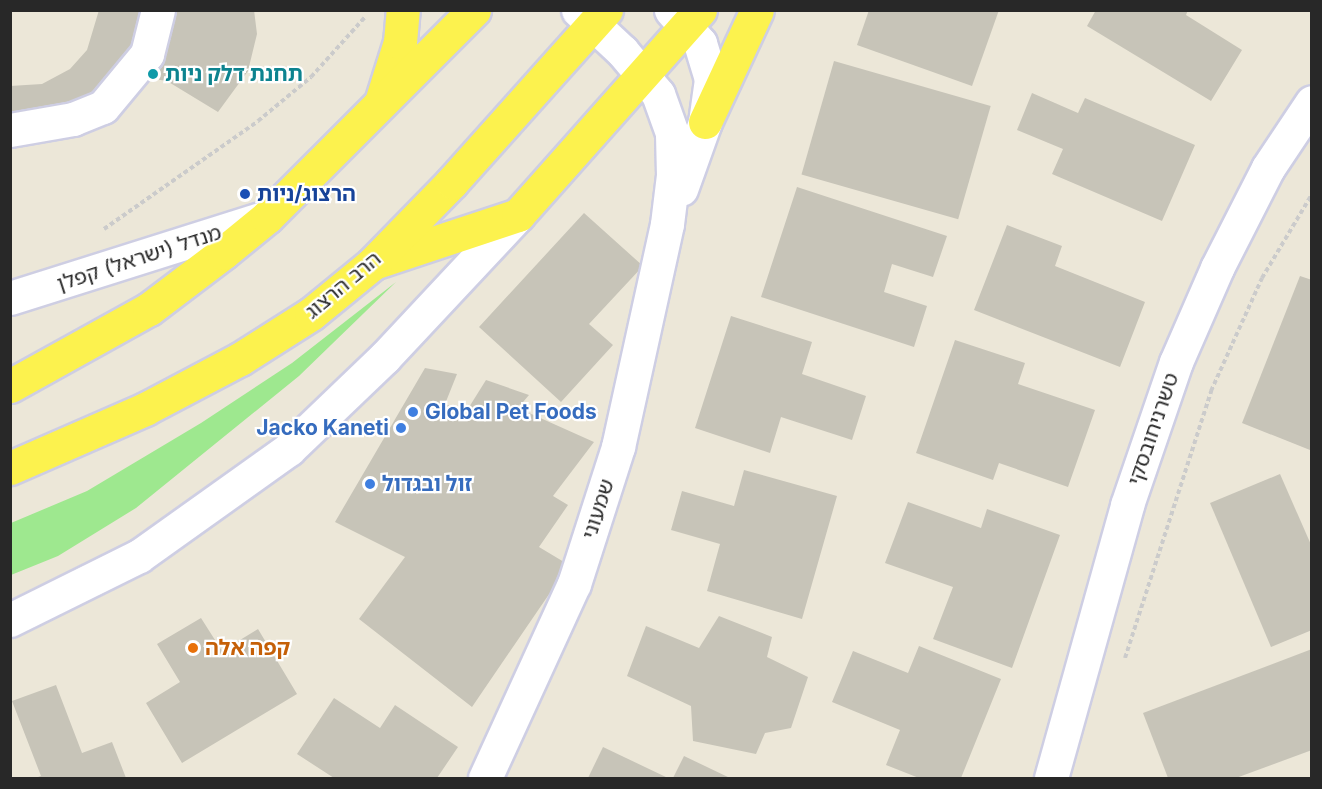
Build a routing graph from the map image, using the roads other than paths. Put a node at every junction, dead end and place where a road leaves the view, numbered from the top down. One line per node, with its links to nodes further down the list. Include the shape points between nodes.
1 (158, 10): 11 (street, via 147,54 103,107 73,119)
2 (403, 10): 9 (main road, via 400,42)
3 (474, 10): 9 (main road)
4 (757, 10): 10 (main road)
5 (593, 15): 7 (street, שמעוני); 15 (main road, הרב הרצוג, via 452,182)
6 (686, 15): 7 (main road); 10 (street, שמעוני, via 711,79)
7 (645, 75): 12 (main road); 14 (street, שמעוני, via 668,113 672,133 673,175)
8 (1311, 102): 21 (street, טשרניחובסקי, via 1263,178 1217,268 1176,362 1127,506)
9 (379, 107): 13 (main road)
10 (705, 122): 14 (street, שמעוני)
11 (10, 130)
12 (518, 214): 15 (main road); 19 (street, via 384,358 289,449 139,556)
13 (267, 217): 16 (street, מנדל (ישראל) קפלן); 17 (main road, via 149,309)
14 (667, 224): 20 (street, שמעוני, via 618,447 577,573)
15 (372, 264): 18 (main road, הרב הרצוג, via 310,314 240,359 145,409)
16 (10, 298)
17 (10, 386)
18 (10, 468)
19 (10, 620)
20 (485, 778)
21 (1052, 778)

